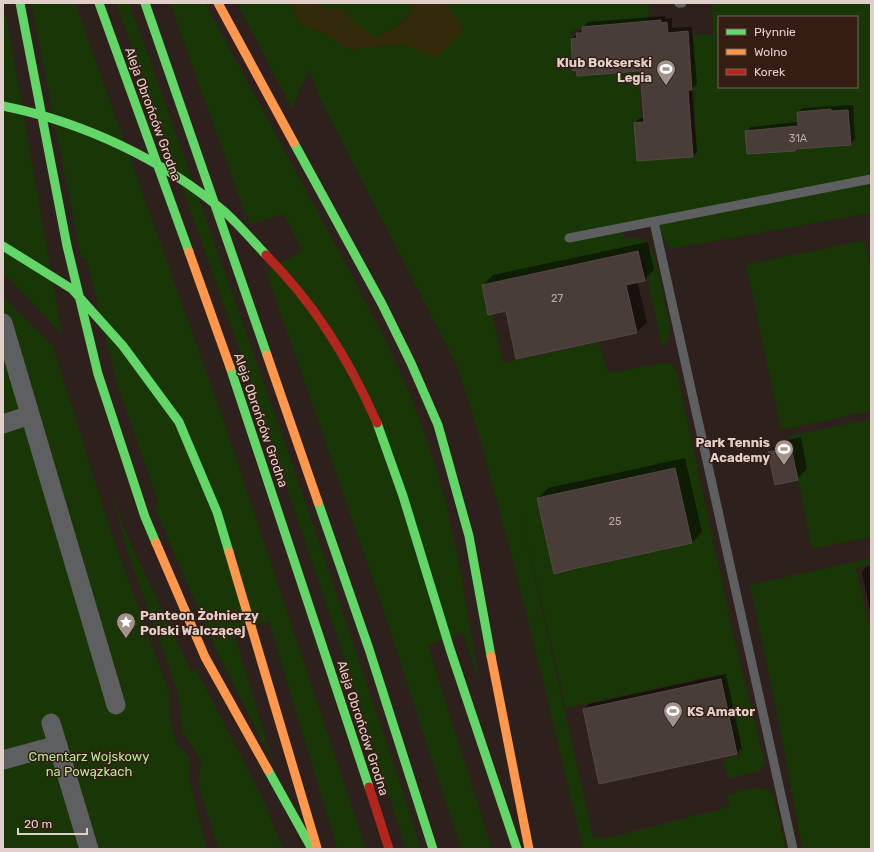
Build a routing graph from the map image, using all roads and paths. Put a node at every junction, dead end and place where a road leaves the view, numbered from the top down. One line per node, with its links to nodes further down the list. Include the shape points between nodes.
1 (20, 3): 20 (main road, via 68,253 98,374 145,517 205,658)
2 (99, 3): 22 (main road, Aleja Obrońców Grodna, via 232,373)
3 (145, 3): 23 (main road, Aleja Obrońców Grodna, via 369,649)
4 (218, 3): 25 (main road, via 382,304 438,425 468,536 506,744)
5 (679, 3): 6 (lane)
6 (682, 3)
7 (3, 106): 24 (main road, via 45,116 89,132 133,153 224,211 280,267 320,318 352,371 377,422)
8 (871, 179): 9 (lane)
9 (654, 222): 10 (lane); 26 (lane)
10 (569, 238)
11 (3, 246): 21 (main road, via 72,289 123,346 179,422 217,512)
12 (3, 323): 13 (street)
13 (30, 415): 14 (street); 15 (street)
14 (3, 424)
15 (116, 705)
16 (51, 723): 17 (street)
17 (58, 745): 18 (street); 19 (street)
18 (3, 760)
19 (89, 849)
20 (312, 849)
21 (317, 849)
22 (389, 849)
23 (433, 849)
24 (517, 849)
25 (529, 849)
26 (793, 849)

